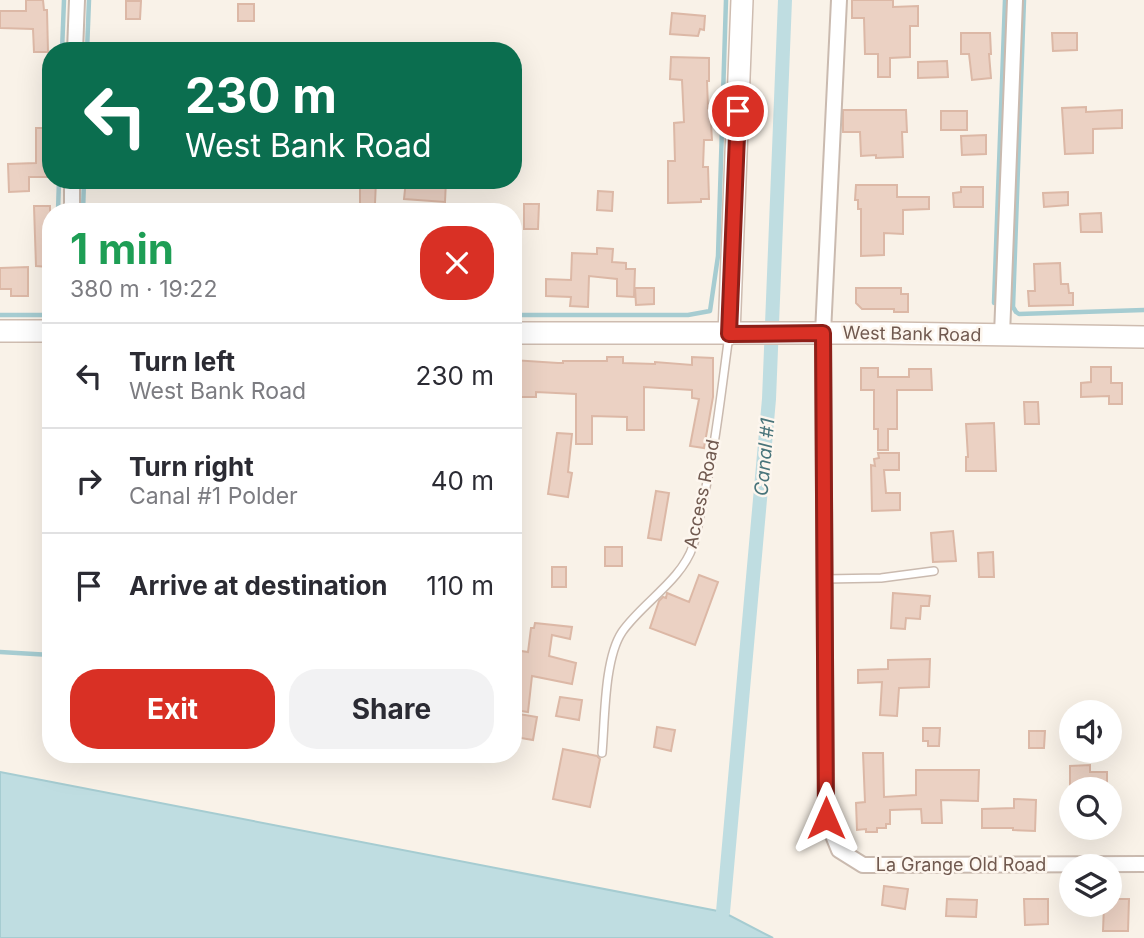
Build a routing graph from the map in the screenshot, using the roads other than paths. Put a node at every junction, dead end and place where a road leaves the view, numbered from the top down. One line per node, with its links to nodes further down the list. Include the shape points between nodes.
1 (77, 0): 5 (street)
2 (742, 0): 10 (street)
3 (839, 0): 9 (street, La Grange Old Road)
4 (1015, 0): 11 (street)
5 (75, 42)
6 (0, 331): 7 (street)
7 (42, 331)
8 (522, 333): 10 (street, West Bank Road)
9 (816, 333): 10 (street, West Bank Road); 11 (street, West Bank Road); 14 (street, La Grange Old Road)
10 (738, 334): 15 (lane, Access Road, via 693,546 679,571 627,625 616,643 609,666)
11 (1002, 335): 12 (street, West Bank Road)
12 (1144, 337)
13 (934, 571): 14 (lane)
14 (825, 579): 16 (street, La Grange Old Road, via 826,818 839,850 863,865)
15 (602, 753)
16 (1144, 864)

